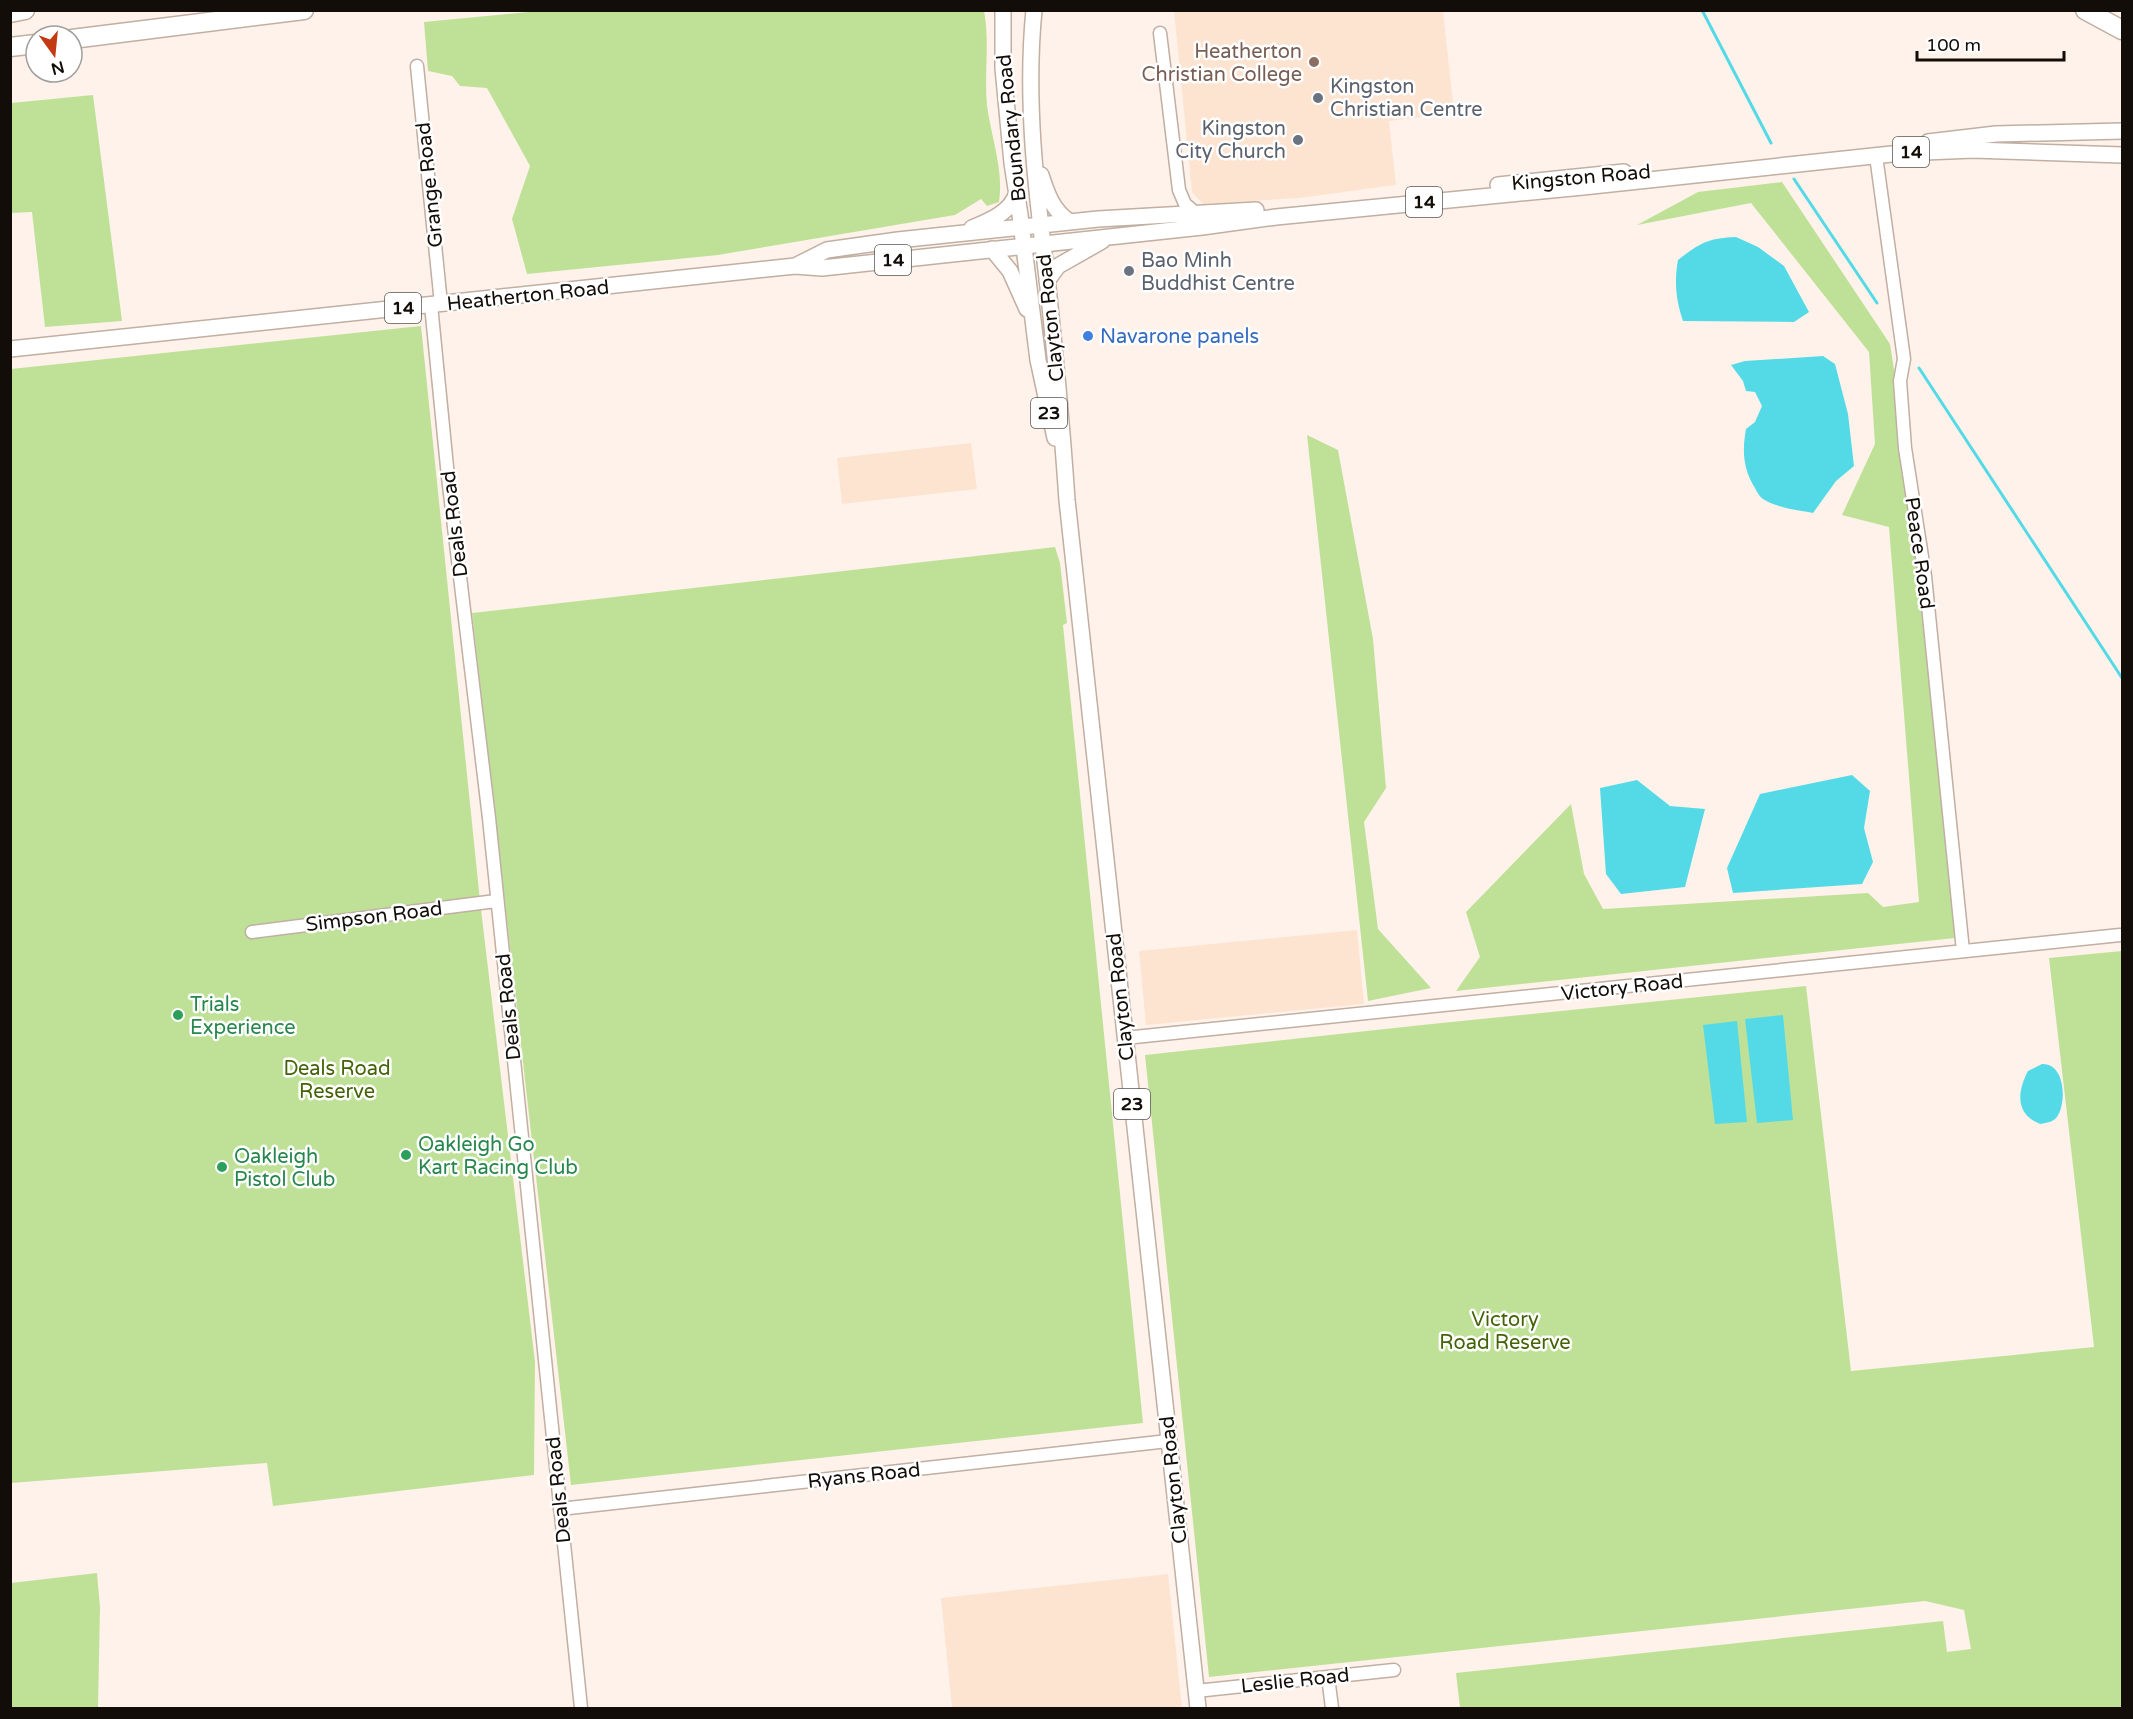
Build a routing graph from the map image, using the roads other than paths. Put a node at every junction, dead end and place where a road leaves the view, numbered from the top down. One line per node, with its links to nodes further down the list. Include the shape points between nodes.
1 (25, 10): 8 (highway)
2 (304, 10): 7 (highway)
3 (993, 10): 12 (main road)
4 (1003, 10): 12 (main road, Boundary Road / 23)
5 (1034, 10): 17 (main road, Boundary Road / 23, via 1030,85)
6 (2085, 10): 9 (highway)
7 (268, 12): 11 (highway)
8 (10, 13)
9 (2122, 30)
10 (1160, 33): 19 (street)
11 (84, 37)
12 (1002, 41): 20 (main road, Boundary Road / 23, via 1006,118)
13 (417, 66): 33 (street, Grange Road)
14 (2122, 130): 15 (main road, Kingston Road / 14)
15 (1996, 134): 16 (main road, Kingston Road / 14); 18 (main road, via 2000,142 2082,147)
16 (1876, 151): 18 (main road, Kingston Road / 14); 21 (main road, Kingston Road / 14); 27 (main road, Kingston Road / 14, via 1583,187); 41 (street, Peace Road, via 1904,359 1900,381 1905,448 1925,576)
17 (1033, 153): 23 (main road, via 1050,200); 24 (main road, Boundary Road / 23)
18 (2121, 155)
19 (1179, 190): 21 (street, via 1185,204); 22 (street, via 1174,205)
20 (1017, 192): 25 (main road, Boundary Road / 23); 26 (main road, via 1012,204 998,215)
21 (1197, 214): 22 (main road, Kingston Road / 14)
22 (1160, 216): 23 (main road, Kingston Road / 14)
23 (1070, 222): 24 (main road, Kingston Road / 14)
24 (1040, 225): 25 (main road, Heatherton Road / 14); 28 (main road, Boundary Road / 23)
25 (1022, 227): 26 (main road, Heatherton Road / 14); 29 (main road, Boundary Road / 23)
26 (946, 236): 31 (main road, Heatherton Road / 14, via 827,250)
27 (1116, 236): 28 (main road, Kingston Road / 14); 32 (main road, via 1064,262)
28 (1042, 244): 29 (main road, Heatherton Road / 14); 32 (main road, Clayton Road / 23)
29 (1024, 246): 30 (main road, Heatherton Road / 14); 34 (main road, Clayton Road / 23)
30 (992, 249): 31 (main road, Heatherton Road / 14, via 822,268); 34 (main road, via 1010,271)
31 (795, 266): 33 (main road, Heatherton Road / 14)
32 (1047, 281): 35 (main road, Clayton Road / 23)
33 (436, 305): 36 (main road, Heatherton Road / 14); 38 (street, Deals Road, via 448,477)
34 (1034, 331): 35 (main road); 37 (main road, Clayton Road / 23)
35 (1052, 336): 37 (main road, Clayton Road / 23)
36 (10, 349)
37 (1067, 500): 42 (main road, Clayton Road / 23)
38 (496, 901): 39 (street, Simpson Road); 44 (street, Deals Road)
39 (252, 932)
40 (2120, 935): 41 (street, Victory Road)
41 (1963, 951): 42 (street, Victory Road)
42 (1125, 1038): 43 (main road, Clayton Road / 23)
43 (1168, 1440): 44 (street, Ryans Road); 47 (main road, Clayton Road / 23)
44 (561, 1509): 48 (street, Deals Road)
45 (1394, 1670): 46 (street, Leslie Road)
46 (1328, 1677): 47 (street, Leslie Road); 50 (street)
47 (1196, 1690): 49 (main road, Clayton Road / 23)
48 (581, 1708)
49 (1198, 1708)
50 (1332, 1708)

